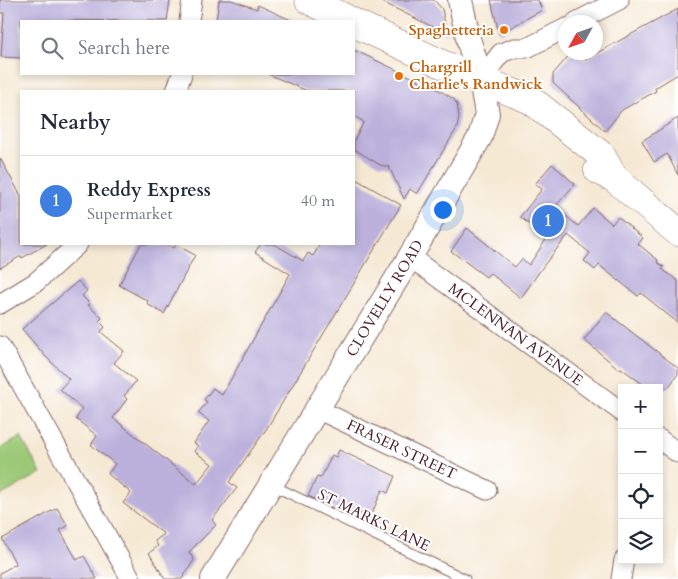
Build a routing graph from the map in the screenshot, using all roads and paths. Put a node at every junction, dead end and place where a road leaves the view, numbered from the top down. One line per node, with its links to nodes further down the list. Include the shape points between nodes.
1 (192, 0): 6 (street)
2 (309, 0): 7 (main road)
3 (460, 0): 11 (street, CLOVELLY ROAD)
4 (618, 0): 5 (street)
5 (589, 15)
6 (189, 20)
7 (348, 20)
8 (355, 23): 11 (main road)
9 (558, 32): 11 (street, via 527,48 501,53)
10 (182, 75): 12 (street)
11 (481, 79): 13 (main road, via 590,166 614,178); 15 (street, CLOVELLY ROAD, via 487,114 480,137)
12 (176, 90)
13 (678, 232)
14 (77, 245): 16 (street, via 36,282)
15 (410, 258): 18 (street, CLOVELLY ROAD); 19 (street, MCLENNAN AVENUE)
16 (0, 304)
17 (0, 346): 25 (street)
18 (317, 409): 22 (street, CLOVELLY ROAD); 23 (street, FRASER STREET)
19 (618, 409)
20 (663, 442): 21 (street)
21 (678, 453)
22 (270, 485): 26 (street, CLOVELLY ROAD); 27 (lane, ST MARKS LANE)
23 (487, 490)
24 (623, 564): 28 (street)
25 (131, 579)
26 (213, 579)
27 (465, 579)
28 (621, 579)

